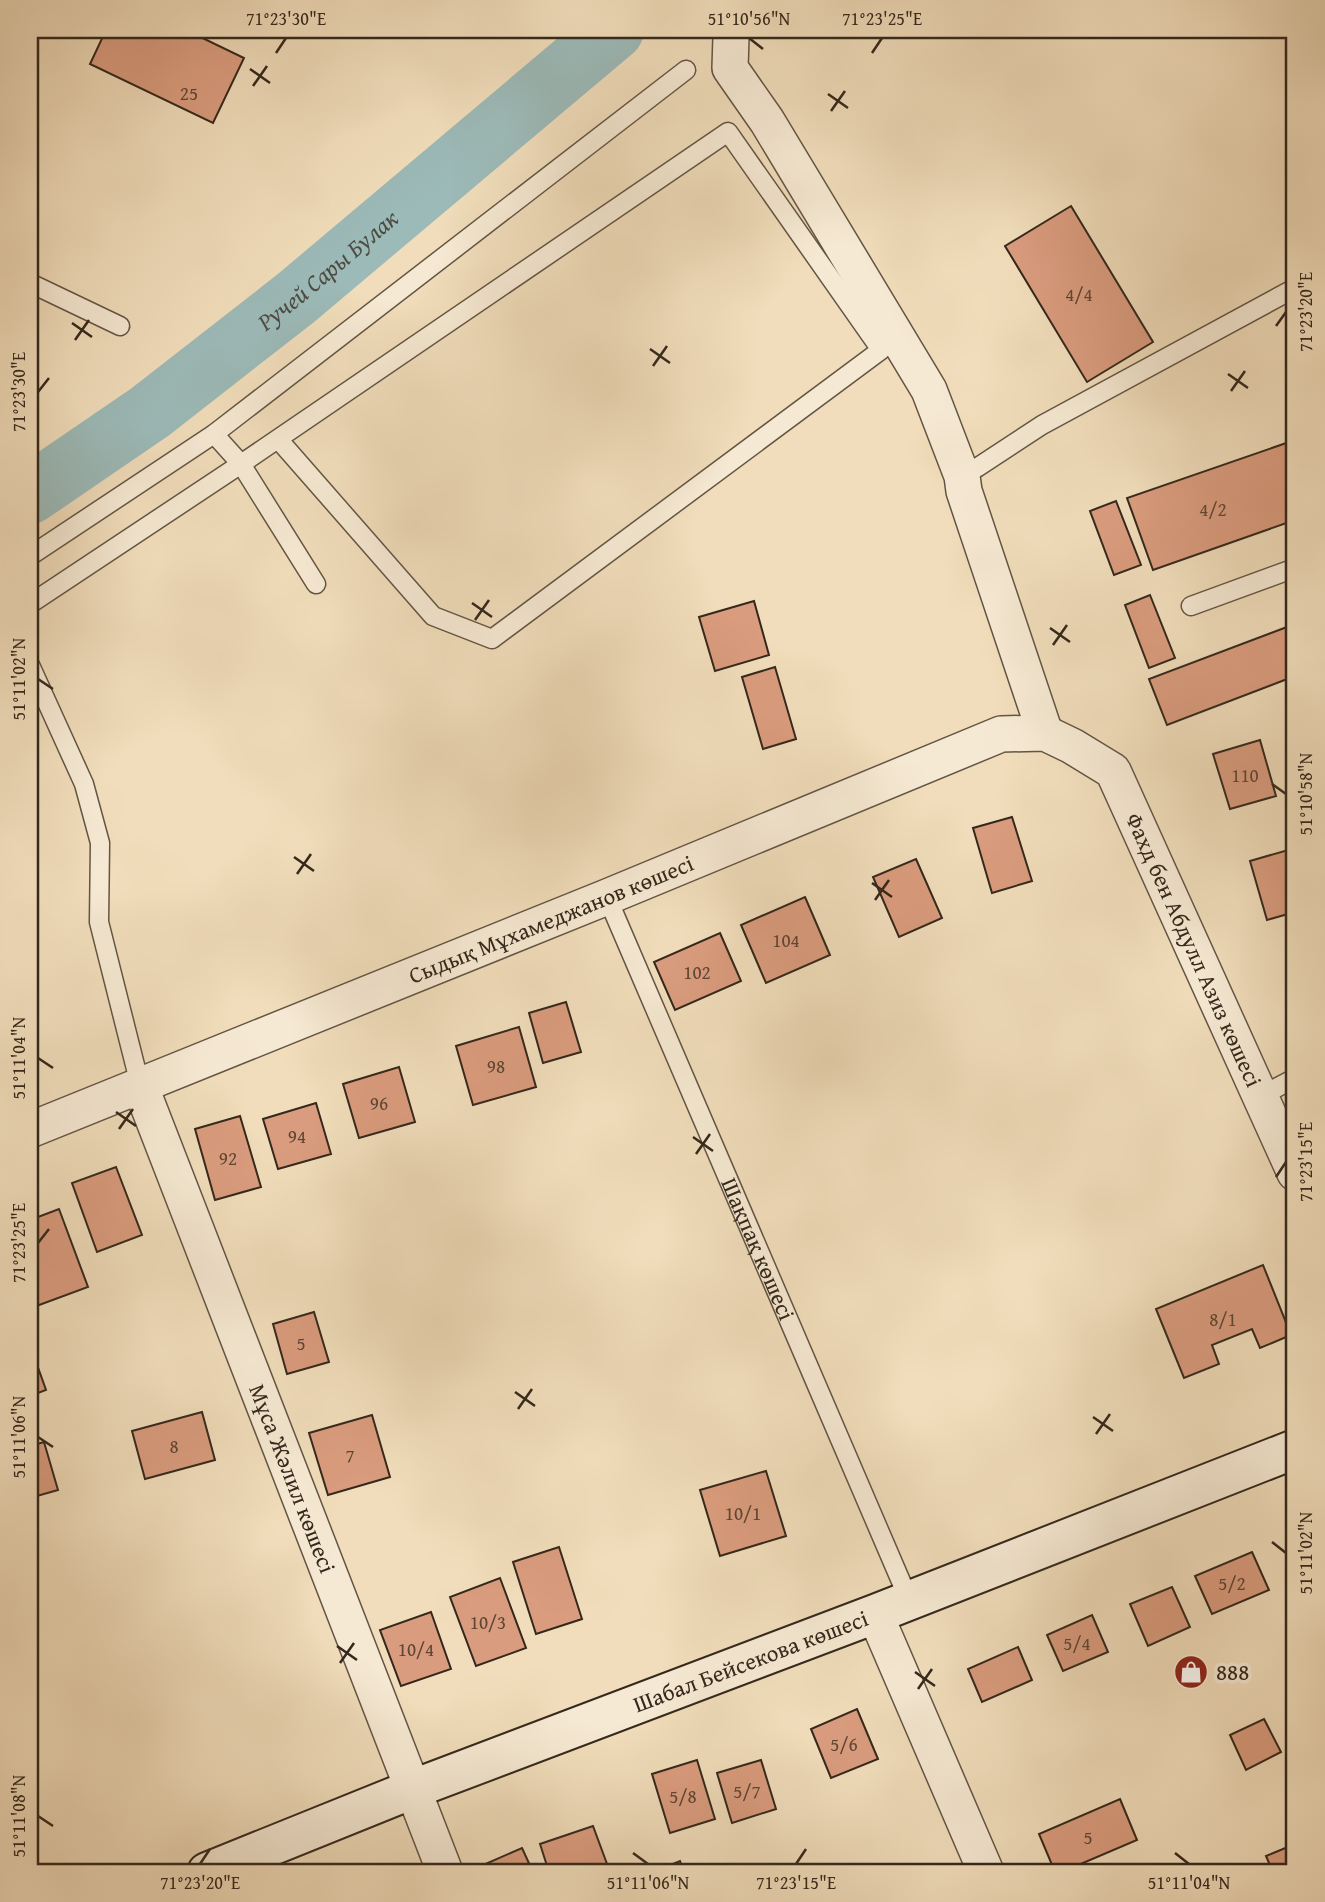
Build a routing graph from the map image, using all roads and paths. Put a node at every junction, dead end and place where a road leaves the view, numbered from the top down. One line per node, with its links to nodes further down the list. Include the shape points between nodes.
1 (733, 30): 9 (street, via 730,68 767,121 929,390)
2 (686, 70): 6 (lane)
3 (30, 283): 5 (lane)
4 (1295, 288): 9 (lane, via 1042,425)
5 (120, 326)
6 (214, 434): 8 (lane); 10 (lane)
7 (278, 439): 7 (lane, via 728,132 881,350 492,639 433,616); 8 (lane)
8 (241, 464): 12 (lane); 13 (lane)
9 (962, 476): 16 (street)
10 (30, 556)
11 (1295, 568): 14 (lane)
12 (316, 584)
13 (30, 604)
14 (1191, 606)
15 (30, 665): 19 (lane, via 84,784 100,843 99,922)
16 (1058, 739): 17 (street, Сыдық Мұхамеджанов көшесі, via 1001,734); 20 (street, Фахд бен Абдулл Азиз көшесі, via 1113,771)
17 (607, 897): 19 (street, Сыдық Мұхамеджанов көшесі); 24 (lane, Шақпақ көшесі)
18 (1295, 1078): 20 (lane)
19 (140, 1085): 21 (street, Сыдық Мұхамеджанов көшесі); 25 (street, Мұса Жәлил көшесі)
20 (1261, 1096): 22 (street, Фахд бен Абдулл Азиз көшесі)
21 (30, 1130)
22 (1295, 1173)
23 (1295, 1449): 24 (main road, Шабал Бейсекова көшесі)
24 (892, 1607): 25 (main road, Шабал Бейсекова көшесі); 28 (street, Шақпақ көшесі)
25 (413, 1789): 26 (main road, Шабал Бейсекова көшесі); 27 (street, Мұса Жәлил көшесі)
26 (207, 1872)
27 (445, 1872)
28 (986, 1872)

